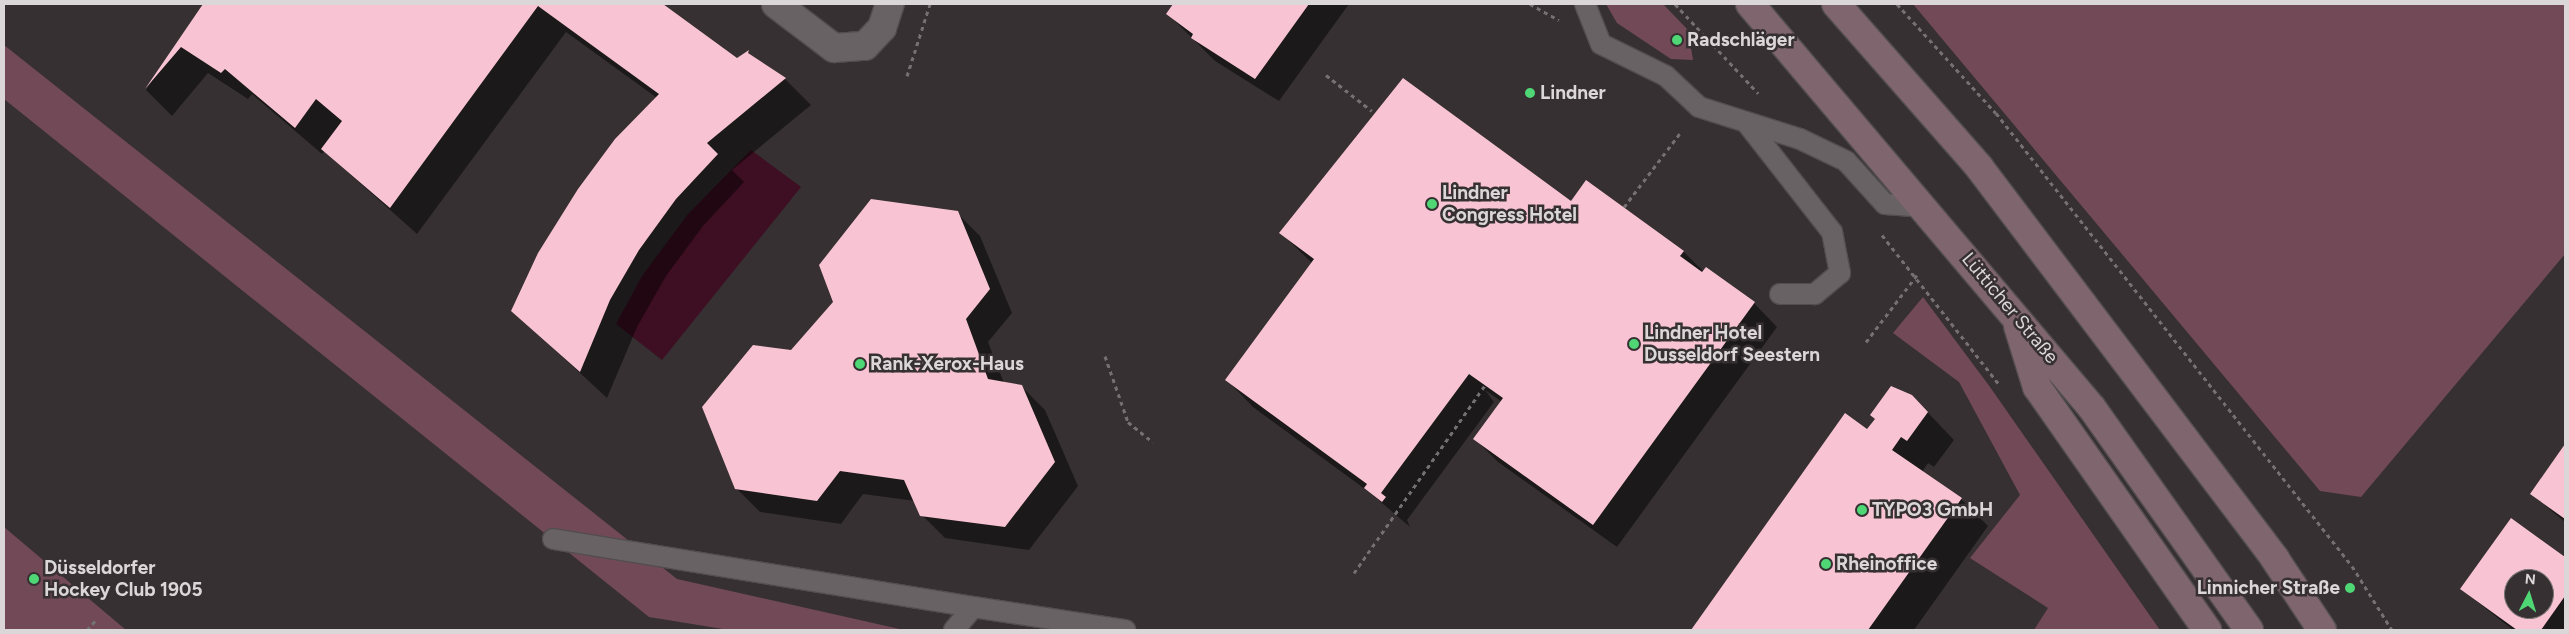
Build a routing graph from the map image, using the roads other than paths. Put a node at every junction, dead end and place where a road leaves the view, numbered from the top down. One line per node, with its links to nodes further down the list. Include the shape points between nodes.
1 (776, 4): 2 (street, via 834,48 865,46 882,28)
2 (890, 4)
3 (1585, 4): 6 (lane, via 1601,44 1666,76 1699,107)
4 (1750, 4): 7 (main road, Lütticher Straße)
5 (1836, 4): 16 (main road, via 1980,167 2275,559)
6 (1746, 122): 7 (lane, via 1846,160 1885,204); 8 (lane, via 1832,232 1840,273 1815,294)
7 (1926, 207): 9 (main road, Lütticher Straße)
8 (1780, 294)
9 (2014, 312): 14 (main road, via 2036,387); 15 (main road, Lütticher Straße, via 2092,408)
10 (553, 538): 11 (lane)
11 (973, 607): 12 (lane); 13 (lane)
12 (954, 630)
13 (1125, 630)
14 (2207, 630)
15 (2249, 630)
16 (2322, 630)

